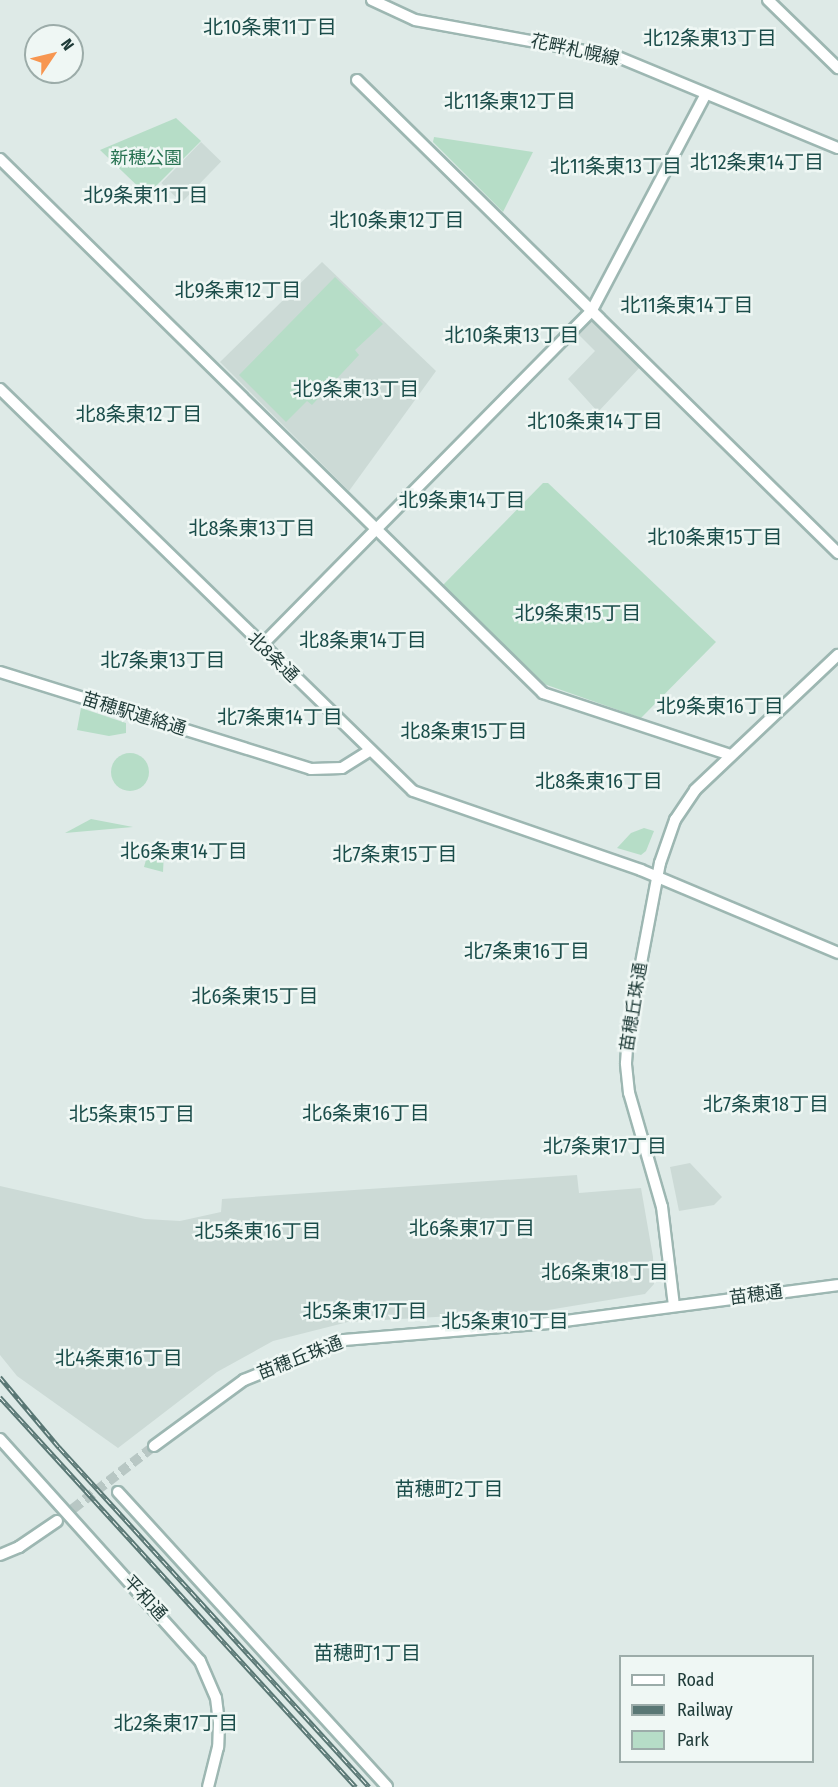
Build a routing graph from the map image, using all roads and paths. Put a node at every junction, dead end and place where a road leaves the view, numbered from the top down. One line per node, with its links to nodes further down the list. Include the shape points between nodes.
1 (372, 0): 5 (street, 花畔札幌線, via 415,20 607,54)
2 (768, 0): 3 (street)
3 (838, 68)
4 (357, 80): 8 (street)
5 (706, 94): 6 (street, 花畔札幌線); 8 (street)
6 (838, 148)
7 (0, 159): 10 (street)
8 (592, 310): 10 (street); 11 (street)
9 (0, 389): 12 (street, 北8条通)
10 (377, 529): 12 (street); 16 (street, via 543,693)
11 (838, 553)
12 (261, 646): 15 (street, 北8条通)
13 (838, 655): 16 (street, 苗穂丘珠通)
14 (0, 672): 15 (street, 苗穂駅連絡通, via 312,769 342,768)
15 (369, 751): 17 (street, 北8条通, via 404,784 436,802)
16 (731, 755): 17 (street, 苗穂丘珠通, via 695,790 675,820)
17 (658, 878): 18 (street, 北8条通); 20 (street, 苗穂丘珠通, via 628,1032 626,1063 629,1093 662,1207)
18 (838, 953)
19 (838, 1285): 20 (street, 苗穂通)
20 (674, 1306): 22 (street, 苗穂丘珠通, via 550,1323 343,1340 244,1380)
21 (0, 1439): 26 (street, 平和通, via 200,1661 216,1698 219,1724)
22 (154, 1446)
23 (118, 1492): 27 (street)
24 (57, 1521): 25 (street)
25 (0, 1555)
26 (208, 1787)
27 (387, 1787)

